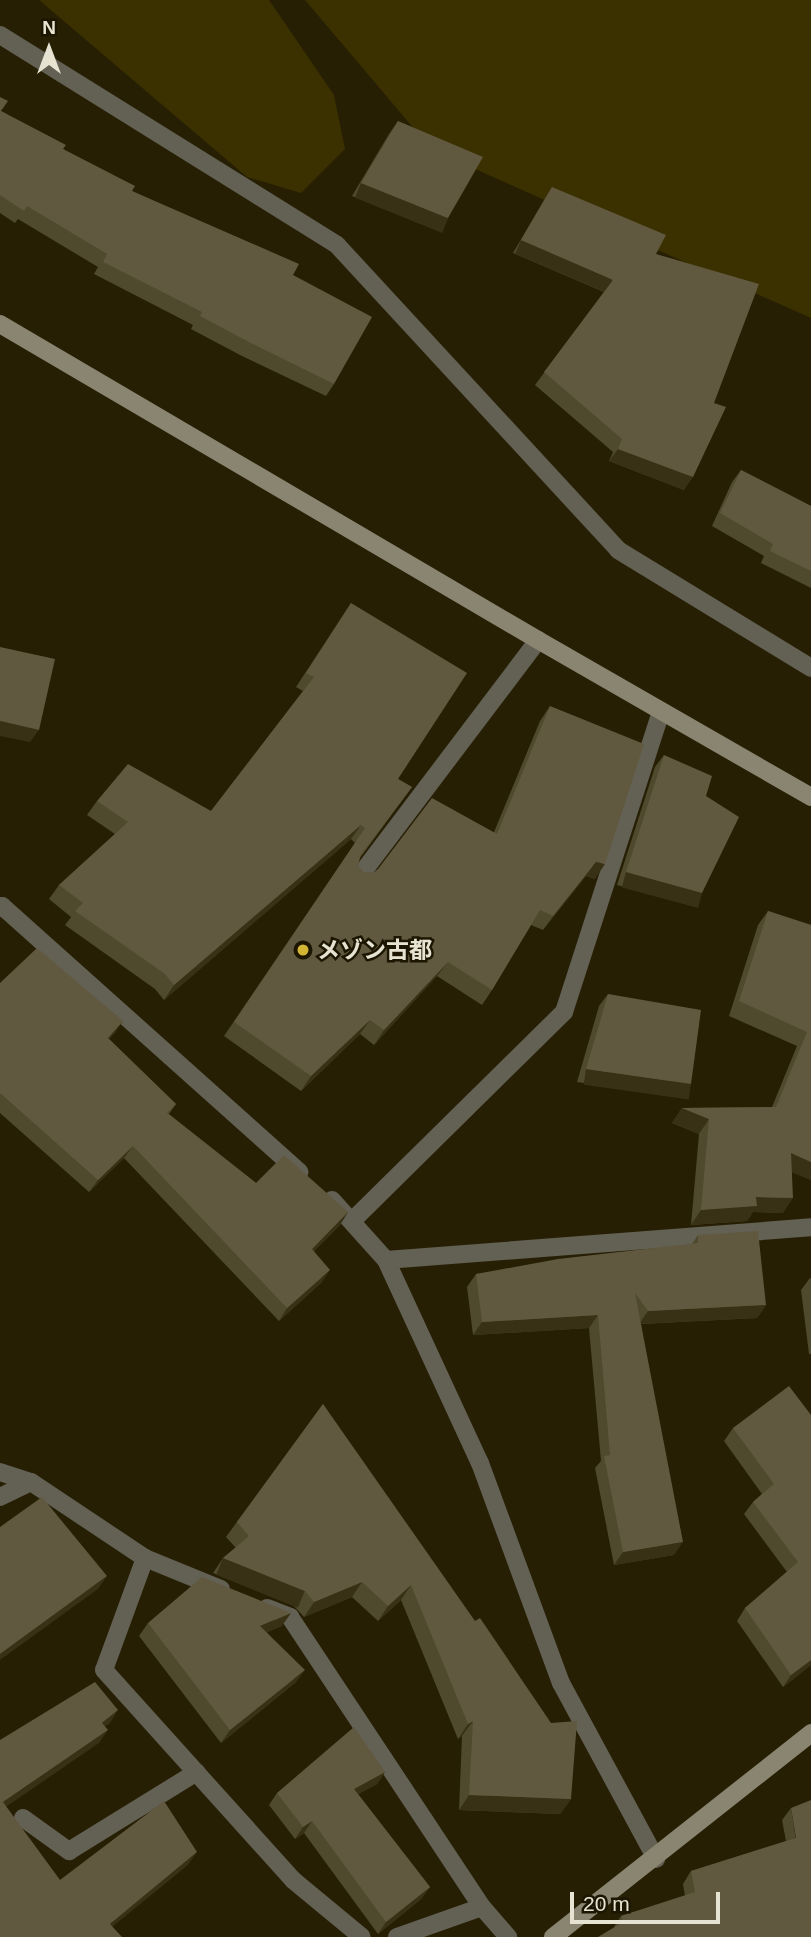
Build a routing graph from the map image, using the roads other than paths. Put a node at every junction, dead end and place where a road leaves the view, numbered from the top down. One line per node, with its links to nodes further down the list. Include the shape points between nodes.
1 (0, 35): 4 (street, via 338,245 618,550)
2 (0, 324): 3 (street)
3 (538, 640): 5 (street); 7 (street)
4 (811, 668)
5 (662, 711): 6 (street); 9 (street, via 564,1012)
6 (811, 797)
7 (359, 877)
8 (1, 906): 9 (street)
9 (352, 1221): 11 (street)
10 (811, 1227): 11 (street)
11 (386, 1260): 19 (street, via 480,1463 561,1683)
12 (0, 1472): 13 (street)
13 (31, 1482): 14 (street); 15 (street)
14 (0, 1497)
15 (145, 1558): 17 (street, via 104,1670); 20 (street, via 290,1617)
16 (811, 1733): 19 (street)
17 (197, 1772): 18 (street, via 69,1851); 21 (street, via 293,1880)
18 (23, 1818)
19 (656, 1859): 24 (street)
20 (482, 1907): 22 (street); 23 (street)
21 (362, 1937)
22 (397, 1937)
23 (508, 1937)
24 (553, 1937)

